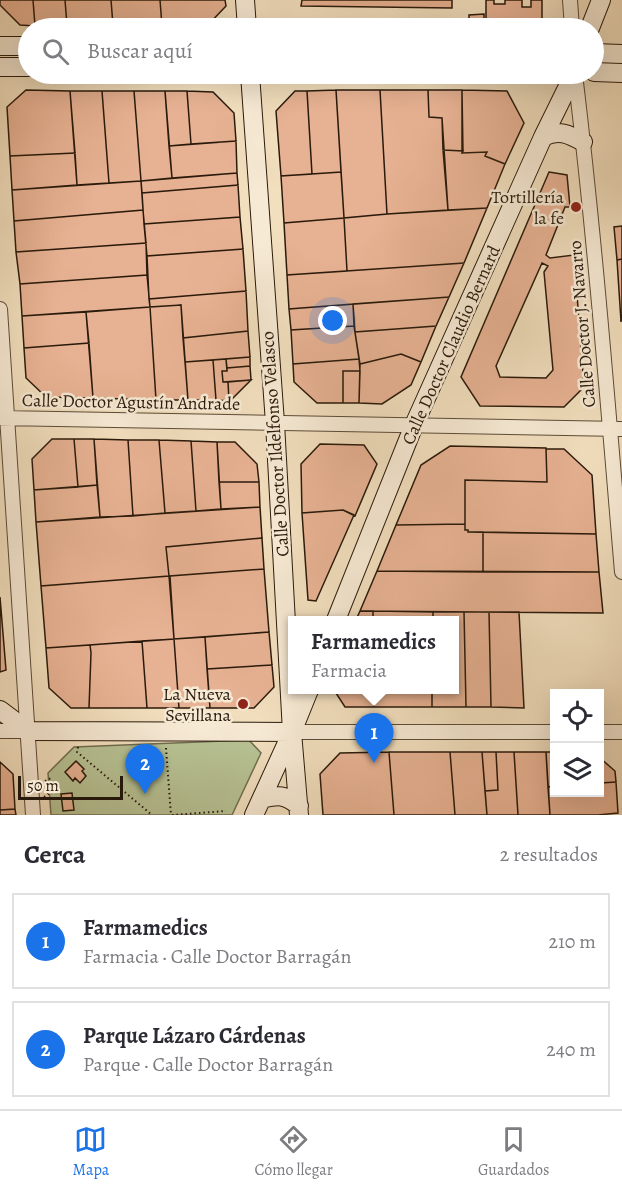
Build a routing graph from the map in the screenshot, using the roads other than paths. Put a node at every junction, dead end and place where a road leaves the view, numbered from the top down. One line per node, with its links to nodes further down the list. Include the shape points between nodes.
1 (245, 0): 4 (street)
2 (570, 0): 5 (street)
3 (601, 0): 6 (street)
4 (246, 18)
5 (571, 18)
6 (594, 18)
7 (0, 46): 8 (street)
8 (18, 46)
9 (604, 53): 10 (street)
10 (622, 54)
11 (0, 67): 12 (street)
12 (18, 67)
13 (604, 72): 14 (street)
14 (622, 73)
15 (251, 84): 22 (street, Calle Doctor Ildelfonso Velasco)
16 (570, 84): 18 (street, Calle Doctor Claudio Bernard)
17 (576, 84): 19 (street, Calle Doctor J. Navarro)
18 (543, 137): 19 (street, via 565,133); 23 (street, Calle Doctor Claudio Bernard)
19 (583, 142): 24 (street, Calle Doctor J. Navarro)
20 (0, 309): 21 (street)
21 (4, 418): 22 (street, Calle Doctor Agustín Andrade); 32 (street)
22 (275, 423): 23 (street, Calle Doctor Agustín Andrade); 27 (street, Calle Doctor Ildelfonso Velasco)
23 (414, 425): 24 (street, Calle Doctor Agustín Andrade); 26 (street, Calle Doctor Claudio Bernard)
24 (616, 429): 25 (street, Calle Doctor J. Navarro)
25 (622, 572)
26 (338, 616)
27 (288, 659)
28 (290, 694): 33 (street, Calle Doctor Ildelfonso Velasco)
29 (307, 694): 33 (street)
30 (0, 710): 32 (street)
31 (0, 731): 32 (street)
32 (28, 731): 33 (street); 39 (street)
33 (292, 732): 34 (street); 37 (street); 38 (street, Calle Doctor Ildelfonso Velasco)
34 (550, 732)
35 (604, 732): 36 (street)
36 (622, 732)
37 (258, 807): 38 (street, via 278,796 292,800)
38 (299, 810)
39 (33, 815)

